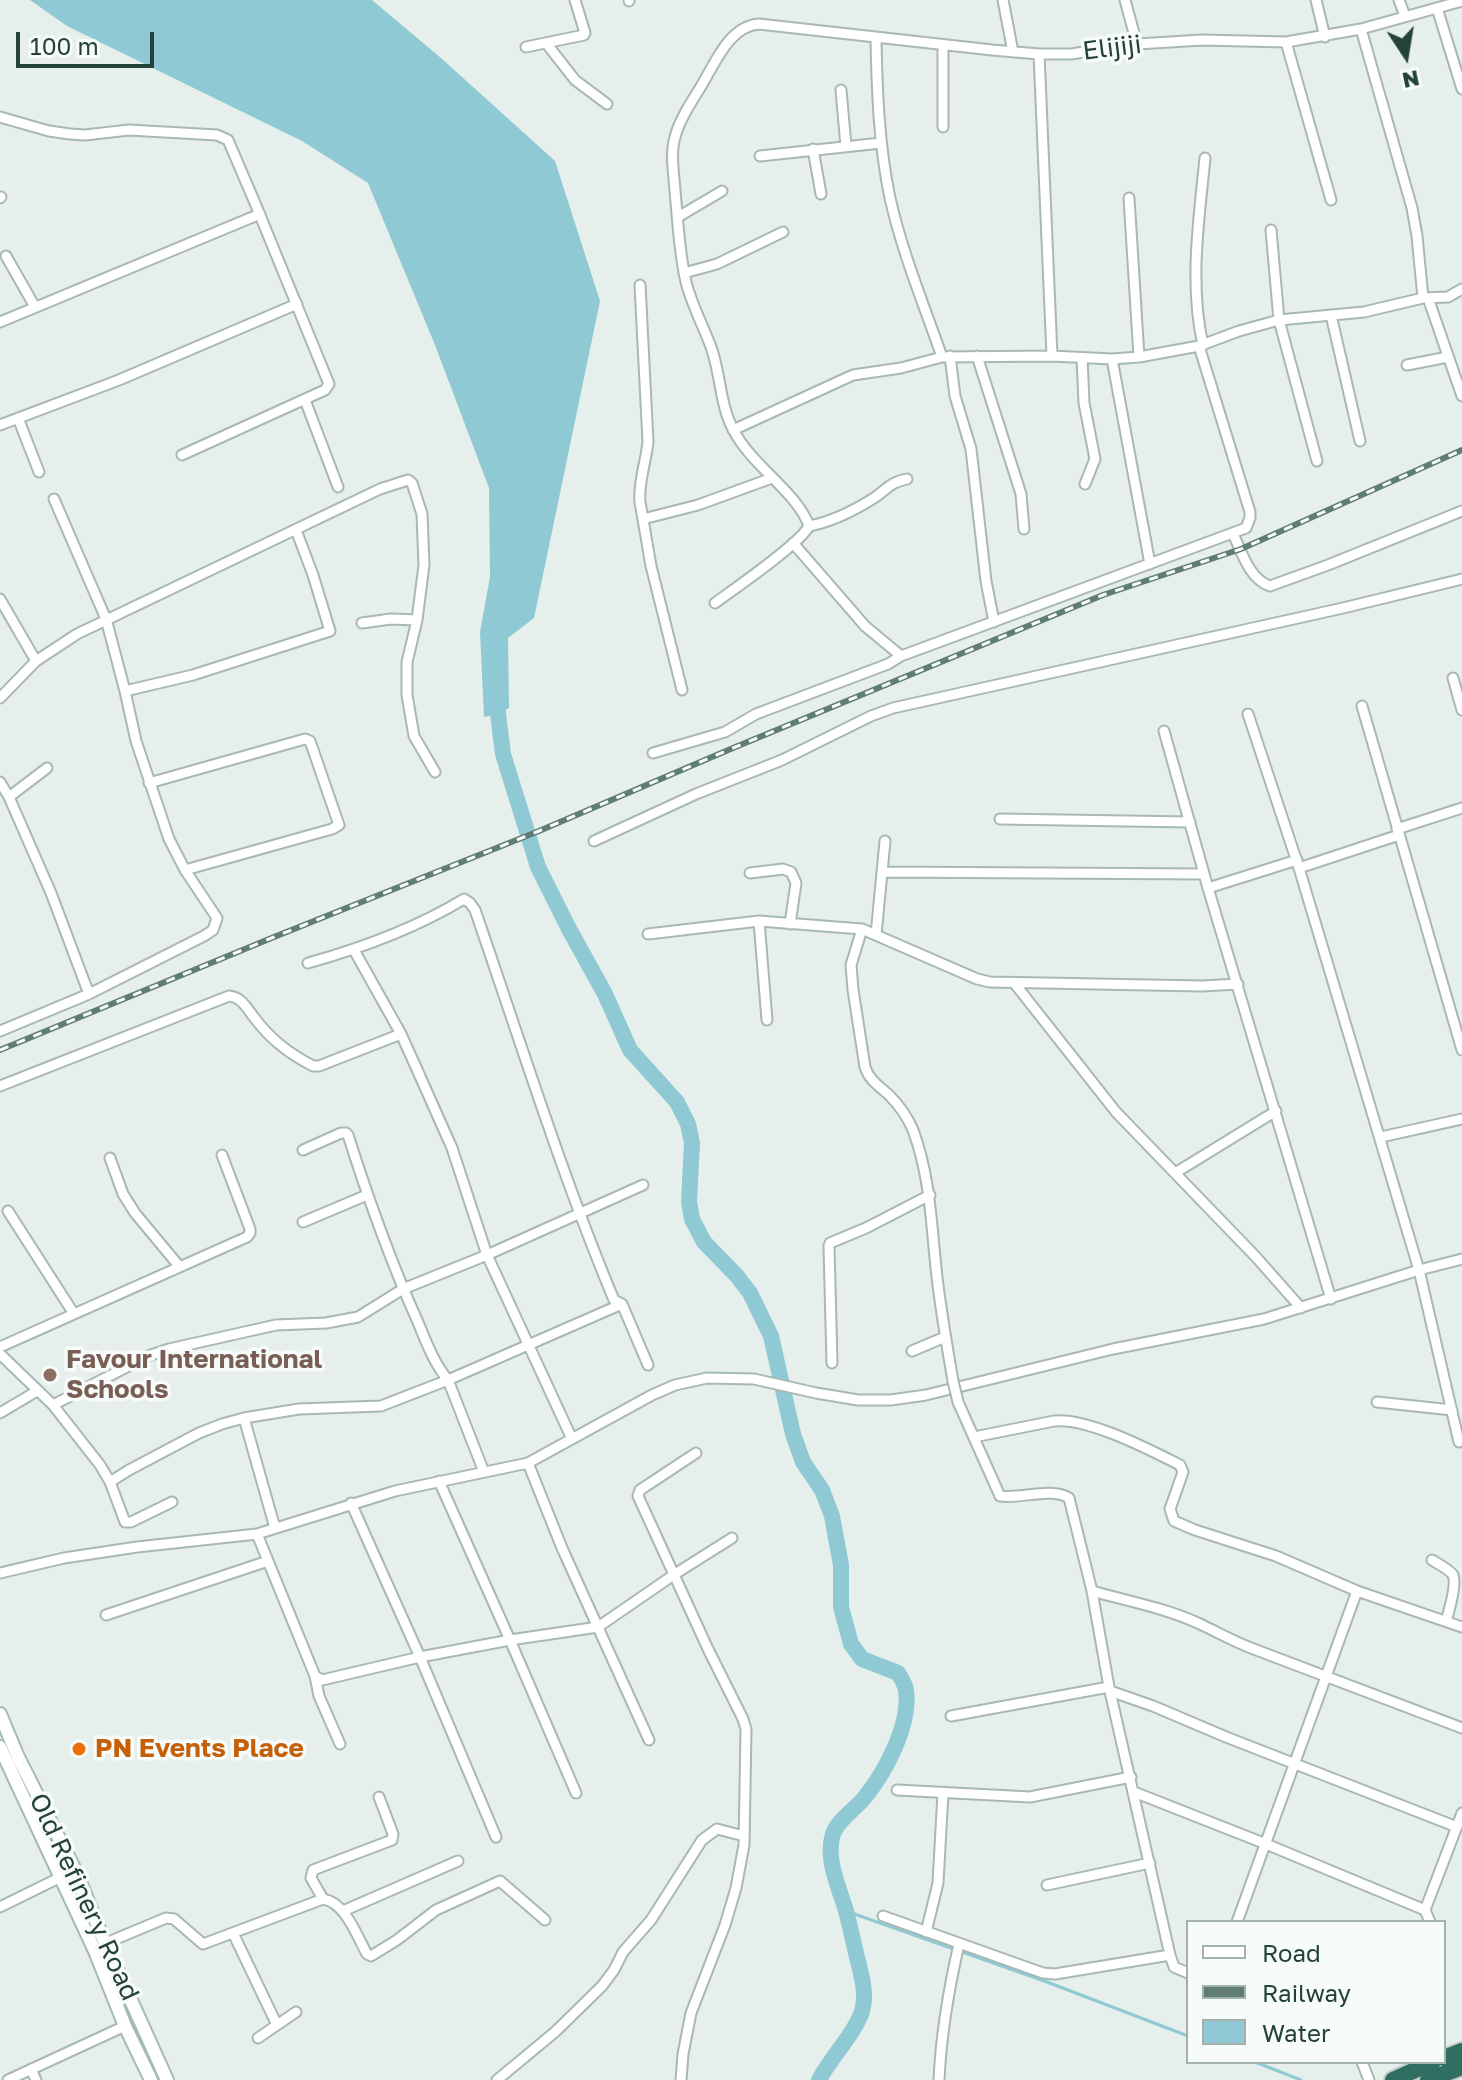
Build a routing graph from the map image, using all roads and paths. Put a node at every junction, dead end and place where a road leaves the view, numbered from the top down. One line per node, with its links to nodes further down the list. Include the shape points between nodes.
1 (575, 0): 13 (street, via 584,35)
2 (1003, 0): 17 (street)
3 (1125, 0): 14 (street)
4 (1316, 0): 10 (street)
5 (1399, 0): 8 (street)
6 (1462, 1): 7 (street, Elijiji)
7 (1437, 8): 8 (street, Elijiji); 19 (street)
8 (1405, 16): 9 (street, Elijiji)
9 (1361, 29): 10 (street, Elijiji); 41 (street, via 1412,208)
10 (1325, 37): 12 (street, Elijiji)
11 (876, 39): 15 (street, Elijiji); 24 (street); 34 (street, Elijiji, via 759,24 737,33 678,128 673,148)
12 (1286, 42): 14 (street, Elijiji); 32 (street)
13 (546, 43): 16 (street); 21 (street, via 575,80)
14 (1137, 44): 18 (street, Elijiji)
15 (943, 45): 17 (street, Elijiji); 23 (street)
16 (526, 47)
17 (1013, 52): 18 (street, Elijiji)
18 (1039, 54): 50 (street)
19 (1462, 89)
20 (841, 90): 25 (street)
21 (607, 104)
22 (0, 117): 33 (street, via 70,134 129,130 223,137)
23 (943, 127)
24 (881, 143): 25 (street); 48 (street, via 896,221)
25 (846, 146): 26 (street)
26 (813, 149): 27 (street); 30 (street)
27 (760, 156)
28 (1205, 158): 47 (street, via 1197,257)
29 (722, 191): 34 (street)
30 (821, 194)
31 (1129, 198): 51 (street)
32 (1331, 200)
33 (260, 214): 42 (street); 43 (street)
34 (678, 217): 38 (street)
35 (1271, 230): 45 (street)
36 (783, 232): 38 (street, via 717,264)
37 (6, 256): 43 (street)
38 (684, 273): 60 (street)
39 (640, 285): 71 (street, via 648,442 639,492)
40 (1462, 289): 41 (street, via 1448,297)
41 (1425, 298): 44 (street); 52 (street)
42 (297, 304): 57 (street, via 329,384); 58 (street)
43 (35, 307): 46 (street)
44 (1331, 315): 45 (street); 61 (street)
45 (1279, 320): 47 (street); 63 (street)
46 (0, 322)
47 (1201, 346): 51 (street); 75 (street, via 1250,512 1246,528)
48 (946, 356): 49 (street); 60 (street, via 853,375); 83 (street, via 971,449)
49 (977, 356): 50 (street); 73 (street, via 1021,494)
50 (1052, 356): 53 (street)
51 (1139, 357): 54 (street)
52 (1448, 357): 55 (street); 56 (street)
53 (1082, 358): 54 (street); 67 (street, via 1095,459)
54 (1112, 359): 77 (street)
55 (1407, 365)
56 (1462, 396)
57 (305, 400): 62 (street); 68 (street)
58 (18, 418): 59 (street); 64 (street)
59 (0, 425)
60 (733, 430): 65 (street)
61 (1360, 441)
62 (182, 455)
63 (1317, 461)
64 (39, 472)
65 (772, 478): 71 (street); 72 (street)
66 (907, 479): 72 (street, via 890,484 860,506)
67 (1085, 484)
68 (338, 487)
69 (54, 499): 81 (street)
70 (1462, 511): 75 (street, via 1270,586 1251,570)
71 (643, 519): 88 (street)
72 (809, 526): 76 (street)
73 (1024, 529)
74 (296, 530): 81 (street); 82 (street, via 408,480 424,535); 89 (street, via 330,631)
75 (1233, 534): 77 (street)
76 (793, 543): 80 (street); 85 (street, via 865,626)
77 (1150, 564): 83 (street)
78 (1462, 579): 105 (street, via 893,708)
79 (0, 599): 86 (street)
80 (715, 603)
81 (106, 619): 86 (street); 89 (street)
82 (417, 620): 84 (street); 97 (street, via 407,662 407,695 414,736)
83 (994, 622): 85 (street)
84 (362, 623)
85 (901, 656): 95 (street, via 756,714 725,732)
86 (36, 661): 90 (street)
87 (1453, 678): 92 (street)
88 (682, 690)
89 (125, 691): 99 (street)
90 (0, 698)
91 (1362, 706): 104 (street)
92 (1462, 710)
93 (1248, 714): 107 (street)
94 (1164, 731): 103 (street)
95 (653, 753)
96 (47, 768): 100 (street)
97 (435, 772)
98 (0, 782): 100 (street)
99 (149, 783): 108 (street); 108 (street, via 310,741 339,825)
100 (9, 797): 122 (street)
101 (1462, 808): 104 (street)
102 (1000, 819): 103 (street)
103 (1190, 822): 111 (street)
104 (1398, 832): 107 (street); 126 (street)
105 (594, 841)
106 (885, 841): 109 (street)
107 (1298, 864): 112 (street); 130 (street)
108 (185, 870): 122 (street, via 217,918 213,930)
109 (883, 872): 111 (street); 117 (street)
110 (750, 873): 114 (street, via 791,872 796,883)
111 (1204, 874): 112 (street)
112 (1208, 888): 121 (street)
113 (759, 921): 114 (street); 116 (street); 123 (street)
114 (790, 924): 115 (street)
115 (862, 929): 117 (street); 137 (street, via 851,965 865,1067 906,1115)
116 (648, 934)
117 (876, 935): 120 (street, via 977,979)
118 (354, 950): 119 (street); 125 (street); 139 (street, via 464,899 470,903)
119 (308, 963)
120 (1015, 984): 121 (street); 134 (street, via 1116,1112)
121 (1238, 984): 128 (street)
122 (89, 994): 124 (street)
123 (767, 1020)
124 (0, 1031)
125 (401, 1034): 127 (street, via 313,1066 279,1046 242,1001 229,996); 141 (street, via 452,1148)
126 (1462, 1050)
127 (0, 1086)
128 (1276, 1111): 134 (street); 146 (street)
129 (1462, 1119): 130 (street)
130 (1381, 1137): 144 (street)
131 (303, 1150): 136 (street, via 346,1133)
132 (222, 1155): 143 (street, via 250,1233)
133 (110, 1158): 143 (street, via 129,1204)
134 (1175, 1173): 148 (street)
135 (643, 1185): 139 (street)
136 (367, 1195): 140 (street); 145 (street)
137 (930, 1195): 150 (street); 155 (street, via 830,1243)
138 (8, 1211): 149 (street)
139 (580, 1215): 141 (street); 147 (street, via 614,1300)
140 (303, 1222)
141 (487, 1255): 145 (street); 151 (street)
142 (1462, 1259): 144 (street)
143 (179, 1266): 149 (street)
144 (1419, 1270): 146 (street); 161 (street)
145 (403, 1289): 157 (street); 160 (street, via 342,1322 276,1325 169,1349)
146 (1331, 1299): 148 (street)
147 (622, 1304): 151 (street); 156 (street)
148 (1301, 1308): 165 (street, via 891,1400 816,1393 754,1379 707,1378 652,1395)
149 (74, 1314): 152 (street)
150 (945, 1337): 153 (street); 164 (street, bridge, via 958,1402)
151 (529, 1343): 157 (street); 165 (street)
152 (0, 1347)
153 (912, 1351)
154 (0, 1354): 158 (street)
155 (832, 1363)
156 (648, 1365)
157 (448, 1380): 163 (street, via 381,1406); 169 (street)
158 (37, 1391): 160 (street); 162 (street)
159 (1377, 1402): 161 (street)
160 (53, 1405): 171 (street)
161 (1452, 1410): 166 (street)
162 (0, 1413)
163 (244, 1418): 171 (street, via 199,1433); 174 (street)
164 (974, 1437): 181 (street, via 1000,1496 1056,1493 1069,1498); 182 (street, via 1068,1420 1138,1444 1182,1468 1170,1509 1174,1521)
165 (572, 1439): 168 (street)
166 (1459, 1442)
167 (696, 1453): 180 (street, via 638,1492)
168 (528, 1463): 169 (street); 185 (street)
169 (484, 1472): 170 (street)
170 (439, 1481): 173 (street); 187 (street)
171 (110, 1482): 172 (street, via 127,1523)
172 (172, 1502)
173 (351, 1503): 174 (street); 188 (street)
174 (275, 1528): 175 (street)
175 (257, 1534): 178 (street); 179 (street, via 107,1551)
176 (732, 1538): 180 (street)
177 (1432, 1560): 184 (street, via 1454,1577)
178 (268, 1561): 183 (street); 189 (street)
179 (0, 1573)
180 (675, 1574): 185 (street); 207 (street, via 745,1724)
181 (1092, 1591): 190 (street, via 1200,1624); 191 (street)
182 (1357, 1591): 184 (street); 190 (street)
183 (106, 1615)
184 (1446, 1621): 186 (street)
185 (598, 1627): 187 (street); 195 (street)
186 (1462, 1627)
187 (510, 1640): 188 (street); 202 (street)
188 (420, 1657): 189 (street, via 322,1680); 208 (street)
189 (315, 1676): 196 (street)
190 (1326, 1678): 194 (street); 198 (street)
191 (1110, 1689): 193 (street); 198 (street); 199 (street)
192 (0, 1714): 224 (main road, Old Refinery Road)
193 (951, 1716)
194 (1462, 1728)
195 (649, 1740)
196 (340, 1744)
197 (1, 1752): 212 (main road, Old Refinery Road)
198 (1295, 1763): 206 (street); 209 (street)
199 (1131, 1777): 201 (street); 203 (street, via 1040,1796)
200 (897, 1790): 203 (street)
201 (1134, 1792): 209 (street); 211 (street)
202 (576, 1793)
203 (943, 1793): 222 (street, via 938,1883)
204 (379, 1797): 214 (street, via 392,1840 313,1870 311,1878)
205 (1462, 1813): 206 (street)
206 (1457, 1827): 216 (street)
207 (744, 1836): 239 (street, via 717,1829 702,1840 602,1986); 240 (street, via 725,1925 691,2013)
208 (496, 1837)
209 (1266, 1844): 216 (street); 220 (street)
210 (458, 1861): 217 (street)
211 (1150, 1863): 213 (street); 226 (street)
212 (61, 1877): 215 (street); 230 (main road, Old Refinery Road)
213 (1047, 1885)
214 (323, 1899): 217 (street); 223 (street)
215 (0, 1907)
216 (1425, 1910): 221 (street)
217 (343, 1911): 219 (street, via 371,1956 436,1910 497,1881)
218 (883, 1916): 222 (street)
219 (545, 1920)
220 (1238, 1920)
221 (1429, 1920)
222 (926, 1932): 225 (street)
223 (233, 1933): 224 (street, via 203,1944 166,1918); 229 (street)
224 (106, 1943): 238 (main road, Old Refinery Road)
225 (958, 1948): 226 (street, via 1055,1974); 241 (street)
226 (1170, 1955): 227 (street, via 1172,1966)
227 (1186, 1972)
228 (296, 2012): 229 (street)
229 (277, 2025): 231 (street)
230 (125, 2026): 234 (street); 237 (main road, Old Refinery Road)
231 (258, 2038)
232 (1429, 2064): 242 (highway)
233 (1462, 2067): 243 (highway)
234 (31, 2069): 235 (street); 236 (street)
235 (8, 2080)
236 (36, 2080)
237 (151, 2080)
238 (167, 2080)
239 (497, 2080)
240 (681, 2080)
241 (939, 2080)
242 (1393, 2080)
243 (1428, 2080)

